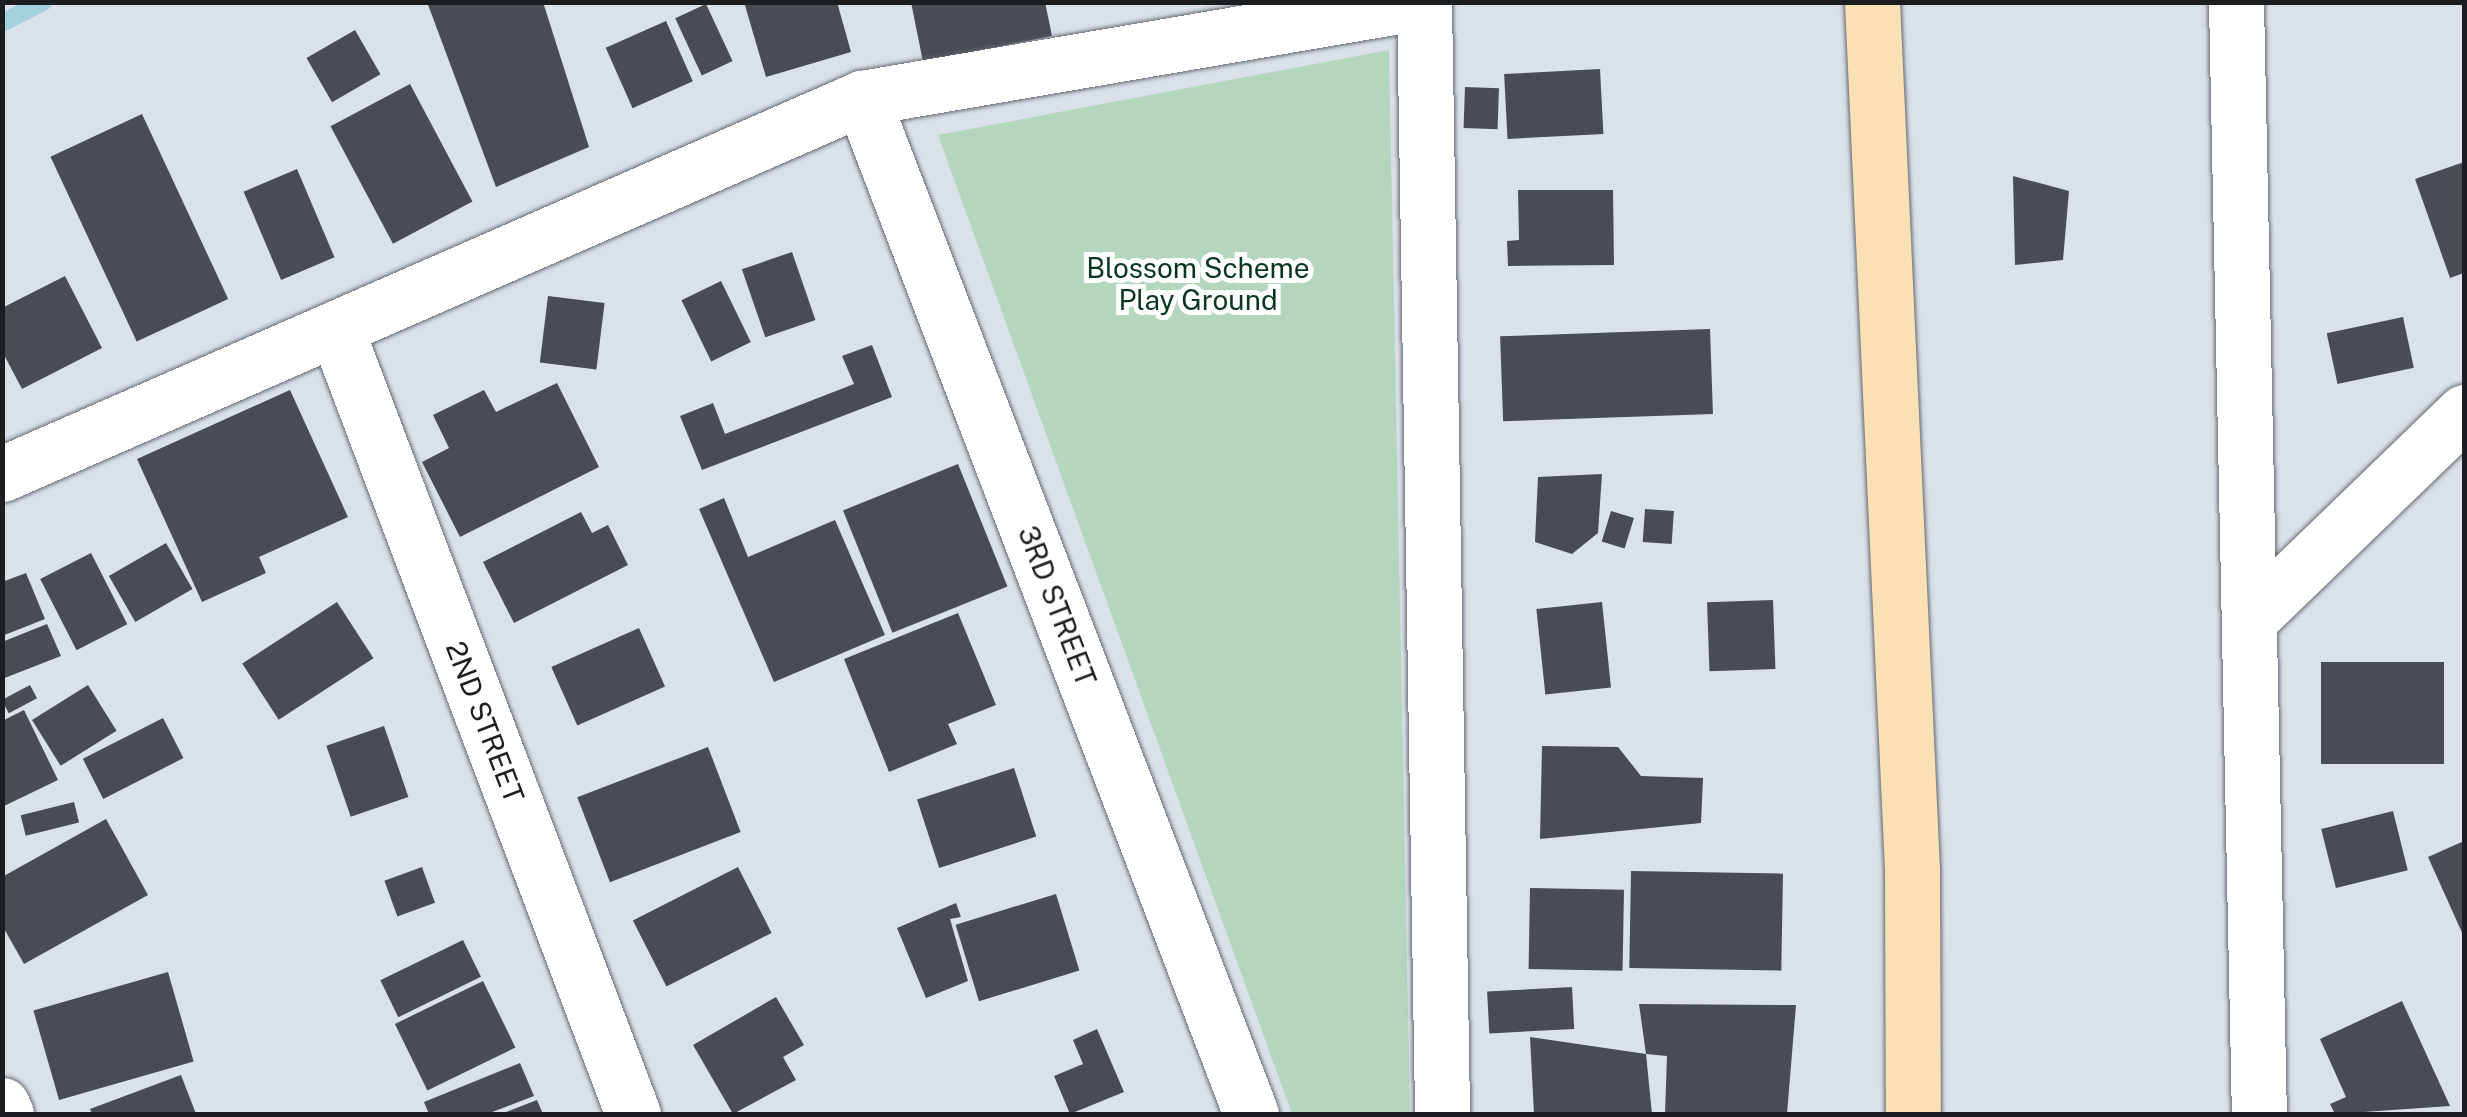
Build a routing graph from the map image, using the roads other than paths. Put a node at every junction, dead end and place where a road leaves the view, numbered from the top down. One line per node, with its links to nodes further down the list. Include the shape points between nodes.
1 (1423, 2): 4 (street); 13 (street)
2 (2236, 2): 8 (street)
3 (1873, 4): 14 (main road, via 1912,872)
4 (862, 98): 5 (street); 12 (street, 3RD STREET)
5 (336, 329): 7 (street); 11 (street, 2ND STREET)
6 (2464, 412): 8 (street)
7 (2, 474)
8 (2250, 619): 15 (street)
9 (2, 1105): 10 (street)
10 (6, 1114)
11 (632, 1114)
12 (1251, 1114)
13 (1442, 1114)
14 (1913, 1114)
15 (2259, 1114)

